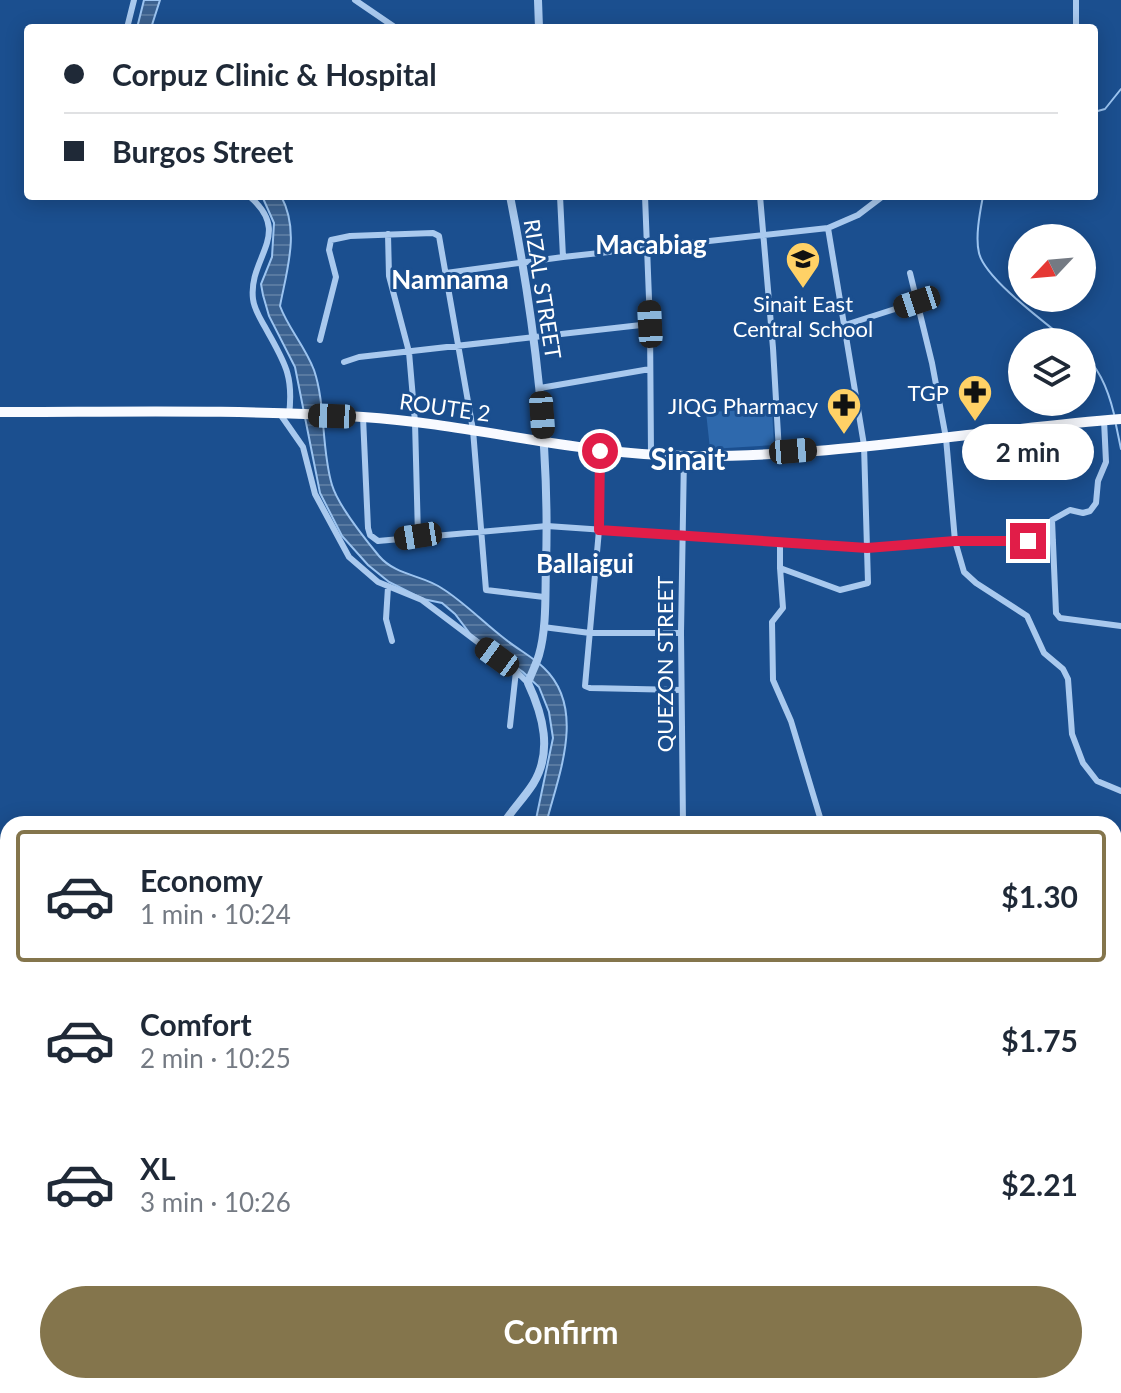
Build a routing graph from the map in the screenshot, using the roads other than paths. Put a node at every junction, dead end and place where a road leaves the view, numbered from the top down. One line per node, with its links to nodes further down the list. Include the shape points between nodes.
1 (134, 0): 5 (street)
2 (355, 0): 6 (street)
3 (538, 0): 7 (street)
4 (1076, 0): 8 (street)
5 (128, 24)
6 (390, 24)
7 (539, 24)
8 (1076, 24)
9 (253, 200): 34 (street, via 270,228 253,298 288,371)
10 (511, 200): 20 (street, RIZAL STREET)
11 (560, 200): 19 (street)
12 (645, 200): 18 (street)
13 (760, 200): 17 (street)
14 (878, 200): 15 (street)
15 (828, 228): 17 (street); 25 (street)
16 (388, 234): 21 (street, via 437,234); 27 (street, via 331,240 336,277); 29 (street, via 389,276)
17 (764, 236): 18 (street); 44 (street)
18 (647, 248): 19 (street); 24 (street)
19 (563, 257): 20 (street)
20 (523, 263): 21 (street); 26 (street, RIZAL STREET)
21 (446, 273): 28 (street)
22 (910, 273): 23 (street)
23 (917, 302): 25 (street); 40 (street)
24 (650, 324): 26 (street); 31 (street)
25 (845, 325): 42 (street)
26 (533, 339): 28 (street); 32 (street, RIZAL STREET)
27 (320, 340)
28 (458, 347): 29 (street); 39 (street)
29 (409, 352): 30 (street); 38 (street)
30 (344, 362)
31 (650, 369): 32 (street); 45 (street)
32 (540, 388): 41 (street, RIZAL STREET)
33 (0, 412): 34 (highway, ROUTE 2)
34 (288, 414): 35 (highway, ROUTE 2); 57 (street, via 315,494 344,549)
35 (363, 417): 38 (highway, ROUTE 2); 50 (street, via 370,535 382,541)
36 (1121, 419): 37 (highway, ROUTE 2)
37 (1105, 420): 40 (highway, ROUTE 2); 52 (street, via 1106,462 1096,503 1090,511 1070,510 1052,520)
38 (415, 422): 39 (highway, ROUTE 2); 50 (street)
39 (473, 430): 41 (highway, ROUTE 2); 49 (street)
40 (945, 436): 42 (highway, ROUTE 2); 54 (street)
41 (544, 442): 43 (highway, ROUTE 2); 47 (street, RIZAL STREET)
42 (864, 445): 44 (highway, ROUTE 2); 55 (street)
43 (600, 451): 45 (highway, ROUTE 2); 48 (street)
44 (779, 452): 46 (highway, ROUTE 2)
45 (651, 455): 46 (highway, ROUTE 2)
46 (684, 456): 51 (street, QUEZON STREET)
47 (547, 526): 48 (street); 49 (street); 58 (street, RIZAL STREET)
48 (599, 530): 51 (street); 61 (street)
49 (482, 531): 50 (street); 58 (street, via 486,591)
50 (418, 536)
51 (683, 536): 53 (street); 62 (street, QUEZON STREET)
52 (1053, 540): 54 (street); 59 (street, via 1057,616)
53 (780, 541): 55 (street); 56 (street)
54 (955, 541): 55 (street); 68 (street, via 965,574 1024,612 1044,653 1065,672 1078,753 1097,781)
55 (867, 548): 56 (street, via 869,582 862,586 837,589)
56 (780, 568): 71 (street, via 783,608 772,622 772,675)
57 (388, 587): 63 (street, via 386,619); 64 (street, via 422,600)
58 (544, 597): 60 (street, RIZAL STREET)
59 (1121, 626)
60 (543, 627): 61 (street); 65 (street, RIZAL STREET)
61 (590, 633): 62 (street); 66 (street, via 586,687)
62 (681, 633): 66 (street, QUEZON STREET)
63 (392, 641)
64 (516, 671): 65 (street); 67 (street)
65 (529, 679): 69 (street, via 544,751 532,785)
66 (681, 690): 70 (street, QUEZON STREET)
67 (510, 726)
68 (1121, 791)
69 (509, 816)
70 (683, 816)
71 (820, 816)

